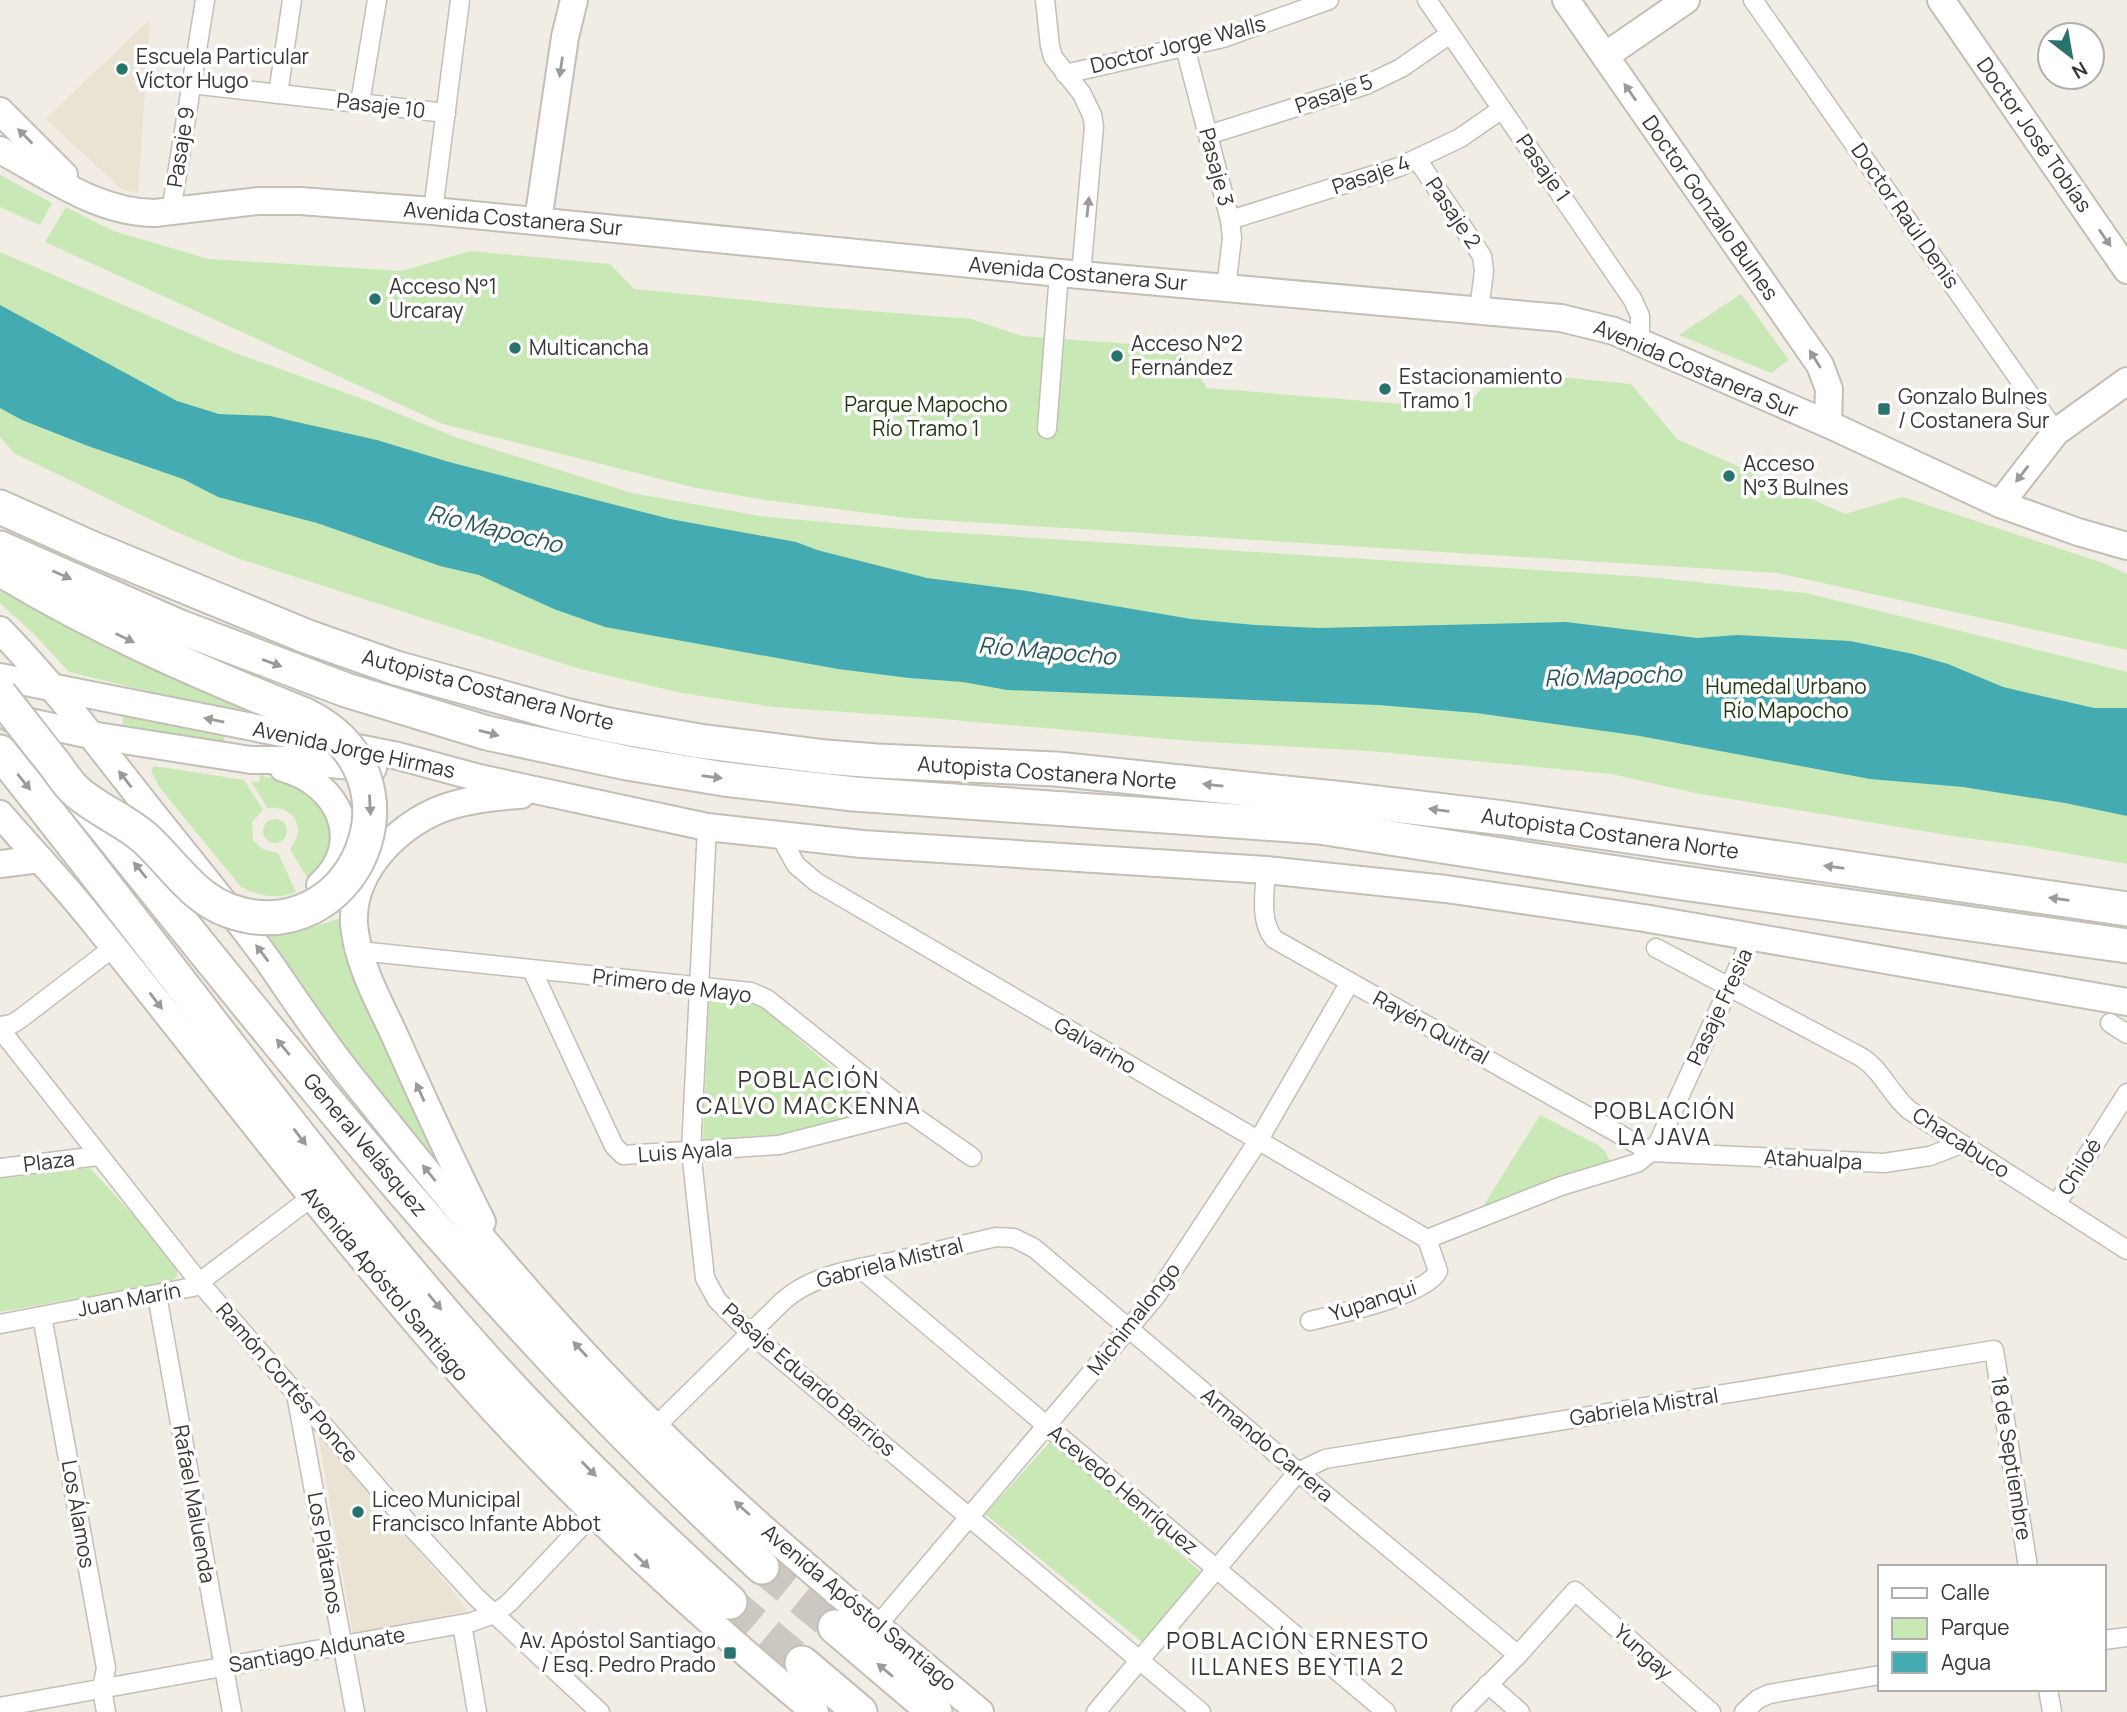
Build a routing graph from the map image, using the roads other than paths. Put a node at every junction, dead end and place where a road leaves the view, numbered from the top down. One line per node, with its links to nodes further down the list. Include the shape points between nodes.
1 (205, 0): 17 (street, Pasaje 9)
2 (292, 0): 18 (street)
3 (377, 0): 19 (street)
4 (460, 0): 22 (street)
5 (574, 0): 30 (main road, one-way to 30)
6 (1045, 0): 16 (street, via 1050,46)
7 (1329, 0): 14 (street, Doctor Jorge Walls)
8 (1427, 0): 13 (street, Pasaje 1)
9 (1566, 0): 15 (main road, Doctor Gonzalo Bulnes)
10 (1686, 0): 15 (main road)
11 (1753, 0): 39 (street, Doctor Raúl Denis)
12 (1941, 0): 31 (main road, Doctor José Tobías, one-way to 31)
13 (1450, 34): 20 (street, Pasaje 1); 23 (street, Pasaje 5, via 1401,68 1346,93)
14 (1185, 47): 16 (street, Doctor Jorge Walls); 23 (street, Pasaje 3)
15 (1605, 56): 37 (main road, Doctor Gonzalo Bulnes, one-way to 15, via 1829,389 1819,365)
16 (1065, 74): 32 (street, one-way to 16, via 1094,126 1087,104)
17 (191, 83): 18 (street, Pasaje 10); 28 (street, Pasaje 9)
18 (278, 93): 19 (street, Pasaje 10)
19 (360, 103): 22 (street, Pasaje 10)
20 (1502, 109): 25 (street, Pasaje 4, via 1460,138); 35 (street, Pasaje 1, via 1633,300 1640,316)
21 (0, 111): 26 (main road, one-way to 21)
22 (446, 113): 27 (street)
23 (1208, 135): 29 (street, Pasaje 3)
24 (0, 150): 26 (main road, Avenida Costanera Sur)
25 (1417, 159): 29 (street, Pasaje 4); 34 (street, Pasaje 2, via 1482,256)
26 (85, 195): 28 (main road, Avenida Costanera Sur, via 124,211)
27 (433, 211): 28 (main road, Avenida Costanera Sur, via 258,201); 30 (main road, Avenida Costanera Sur)
28 (171, 212)
29 (1230, 220): 33 (street, Pasaje 3)
30 (538, 221): 32 (main road, Avenida Costanera Sur)
31 (2127, 270)
32 (1070, 274): 33 (main road, Avenida Costanera Sur); 38 (street)
33 (1226, 288): 34 (main road, Avenida Costanera Sur)
34 (1479, 310): 35 (main road, Avenida Costanera Sur, via 1574,320)
35 (1640, 342): 37 (main road, Avenida Costanera Sur)
36 (2127, 380): 39 (main road)
37 (1828, 424): 40 (main road, Avenida Costanera Sur)
38 (1047, 429)
39 (2056, 432): 40 (main road, one-way to 40)
40 (2000, 504): 42 (main road, Avenida Costanera Sur)
41 (0, 507): 63 (highway, Autopista Costanera Norte, one-way to 41, via 1384,803 1056,769 815,756 614,726 338,648)
42 (2127, 546)
43 (0, 548): 65 (highway, Autopista Costanera Norte, one-way to 65, via 180,627 358,694 488,733 627,763 854,794 1319,827)
44 (0, 569): 54 (highway, one-way to 54, bridge, via 86,619 305,715 335,733 357,761 371,811 365,846 349,875 325,898 295,913 244,915 206,900 144,837)
45 (0, 630): 47 (main road, Avenida Apóstol Santiago)
46 (0, 677): 47 (main road, Avenida Jorge Hirmas)
47 (52, 687): 50 (main road, Avenida Apóstol Santiago); 53 (main road, Avenida Jorge Hirmas, one-way to 47, via 398,756)
48 (0, 695): 54 (highway, General Velásquez, bridge)
49 (0, 716): 50 (main road, Avenida Jorge Hirmas)
50 (91, 735): 52 (main road, Avenida Jorge Hirmas); 62 (main road, Avenida Apóstol Santiago, one-way to 50)
51 (0, 752): 110 (highway, General Velásquez, one-way to 110, via 346,1196 446,1316 563,1443)
52 (251, 760): 53 (main road, Avenida Jorge Hirmas); 62 (main road, via 302,774 323,789 341,823 337,861 322,883 307,894 274,902 239,895)
53 (480, 778): 55 (main road)
54 (75, 791): 108 (highway, General Velásquez, one-way to 54, via 650,1460 489,1289 356,1135)
55 (548, 793): 57 (main road); 68 (main road, Avenida Apóstol Santiago, via 452,805 400,834 370,868 359,891 354,923)
56 (0, 814): 59 (main road, Avenida Apóstol Santiago)
57 (707, 828): 58 (main road); 71 (street, Pasaje Eduardo Barrios)
58 (780, 836): 61 (main road); 79 (street, Galvarino, via 796,865 816,882)
59 (40, 859): 60 (main road); 66 (main road, Avenida Apóstol Santiago)
60 (0, 864)
61 (1266, 870): 64 (main road, via 1535,901); 70 (street, Rayén Quitral, via 1264,919 1269,932)
62 (198, 871): 91 (main road, Avenida Apóstol Santiago, one-way to 62, via 356,1084)
63 (2127, 909)
64 (1752, 937): 72 (street, Pasaje Fresia); 73 (main road)
65 (2127, 946)
66 (114, 947): 75 (street, via 20,1019); 86 (main road, Avenida Apóstol Santiago, one-way to 86)
67 (1656, 948): 72 (street, Chacabuco)
68 (360, 951): 69 (street, Primero de Mayo); 91 (main road, Avenida Apóstol Santiago, one-way to 68, via 424,1101)
69 (532, 970): 71 (street, Primero de Mayo); 81 (street, Luis Ayala, via 617,1151 627,1156)
70 (1350, 982): 79 (street, Michimalongo); 82 (street, Rayén Quitral)
71 (700, 987): 78 (street, Primero de Mayo, via 743,990 767,999); 81 (street, Pasaje Eduardo Barrios)
72 (1728, 988): 80 (street, Chacabuco, via 1867,1061 1901,1104); 82 (street, Pasaje Fresia)
73 (2127, 1002)
74 (2110, 1023): 76 (street)
75 (0, 1028): 83 (street, Ramón Cortés Ponce)
76 (2127, 1034)
77 (2127, 1093): 87 (street, Chiloé)
78 (908, 1112): 81 (street, Luis Ayala, via 779,1145); 84 (street, Primero de Mayo)
79 (1258, 1141): 89 (street, Galvarino); 98 (street, Michimalongo)
80 (1961, 1144): 82 (street, Atahualpa, via 1922,1158 1884,1163); 87 (street, Chacabuco)
81 (691, 1151): 99 (street, Pasaje Eduardo Barrios, via 705,1278 717,1300)
82 (1651, 1152): 89 (street, via 1637,1163 1561,1186)
83 (98, 1156): 85 (street, Plaza); 93 (street, Ramón Cortés Ponce)
84 (972, 1157)
85 (0, 1168)
86 (312, 1198): 93 (street, Juan Marín); 105 (main road, Avenida Apóstol Santiago, via 434,1344)
87 (2056, 1205): 90 (street, Chacabuco)
88 (1014, 1238): 92 (street, Gabriela Mistral, via 996,1237); 98 (street, Armando Carrera, via 1034,1248)
89 (1427, 1239): 96 (street, Yupanqui, via 1438,1271 1425,1285)
90 (2127, 1250)
91 (503, 1264): 103 (main road, Avenida Apóstol Santiago, one-way to 91)
92 (860, 1268): 99 (street, Gabriela Mistral, via 800,1287); 102 (street, Acevedo Henríquez)
93 (200, 1283): 94 (street, Juan Marín); 101 (street, Ramón Cortés Ponce)
94 (157, 1295): 95 (street, Juan Marín); 121 (street, Rafael Maluenda)
95 (42, 1316): 97 (street, Juan Marín); 124 (street, Los Álamos, via 106,1668)
96 (1310, 1321)
97 (0, 1324)
98 (1130, 1329): 102 (street, Michimalongo); 104 (street, Armando Carrera)
99 (750, 1333): 103 (street, Gabriela Mistral); 106 (street, Pasaje Eduardo Barrios)
100 (1994, 1350): 104 (street, Gabriela Mistral, via 1325,1459); 107 (street, 18 de Septiembre)
101 (296, 1394): 111 (street, Ramón Cortés Ponce); 117 (street, Los Plátanos)
102 (1047, 1426): 106 (street, Michimalongo); 109 (street, Acevedo Henríquez)
103 (654, 1427): 113 (main road, Avenida Apóstol Santiago, one-way to 103)
104 (1298, 1472): 109 (street); 118 (street, Armando Carrera)
105 (593, 1514): 111 (street, Santiago Aldunate); 132 (main road, Avenida Apóstol Santiago, one-way to 132)
106 (970, 1517): 113 (street, Michimalongo); 119 (street, Pasaje Eduardo Barrios)
107 (2028, 1565)
108 (762, 1567)
109 (1217, 1569): 119 (street); 138 (street, Acevedo Henríquez)
110 (730, 1602)
111 (494, 1614): 112 (street, Santiago Aldunate); 131 (street, Ramón Cortés Ponce)
112 (462, 1625): 117 (street, Santiago Aldunate); 130 (street)
113 (877, 1626): 135 (main road, Avenida Apóstol Santiago)
114 (835, 1627): 134 (highway, one-way to 114)
115 (2127, 1637): 116 (street)
116 (2106, 1640)
117 (342, 1646): 121 (street, Santiago Aldunate); 129 (street, Los Plátanos)
118 (1518, 1655): 123 (street); 141 (street, Yungay, via 1575,1591)
119 (1139, 1660): 136 (street); 137 (street, Pasaje Eduardo Barrios)
120 (802, 1663): 133 (highway)
121 (224, 1667): 124 (street, Santiago Aldunate); 128 (street, Rafael Maluenda)
122 (1878, 1675): 142 (street, via 1769,1694)
123 (1488, 1684): 139 (street); 140 (street)
124 (102, 1689): 126 (street, Santiago Aldunate); 127 (street, Los Álamos)
125 (2048, 1691): 143 (street)
126 (0, 1707)
127 (106, 1712)
128 (232, 1712)
129 (355, 1712)
130 (477, 1712)
131 (600, 1712)
132 (815, 1712)
133 (860, 1712)
134 (935, 1712)
135 (980, 1712)
136 (1096, 1712)
137 (1201, 1712)
138 (1386, 1712)
139 (1461, 1712)
140 (1520, 1712)
141 (1711, 1712)
142 (1744, 1712)
143 (2052, 1712)

